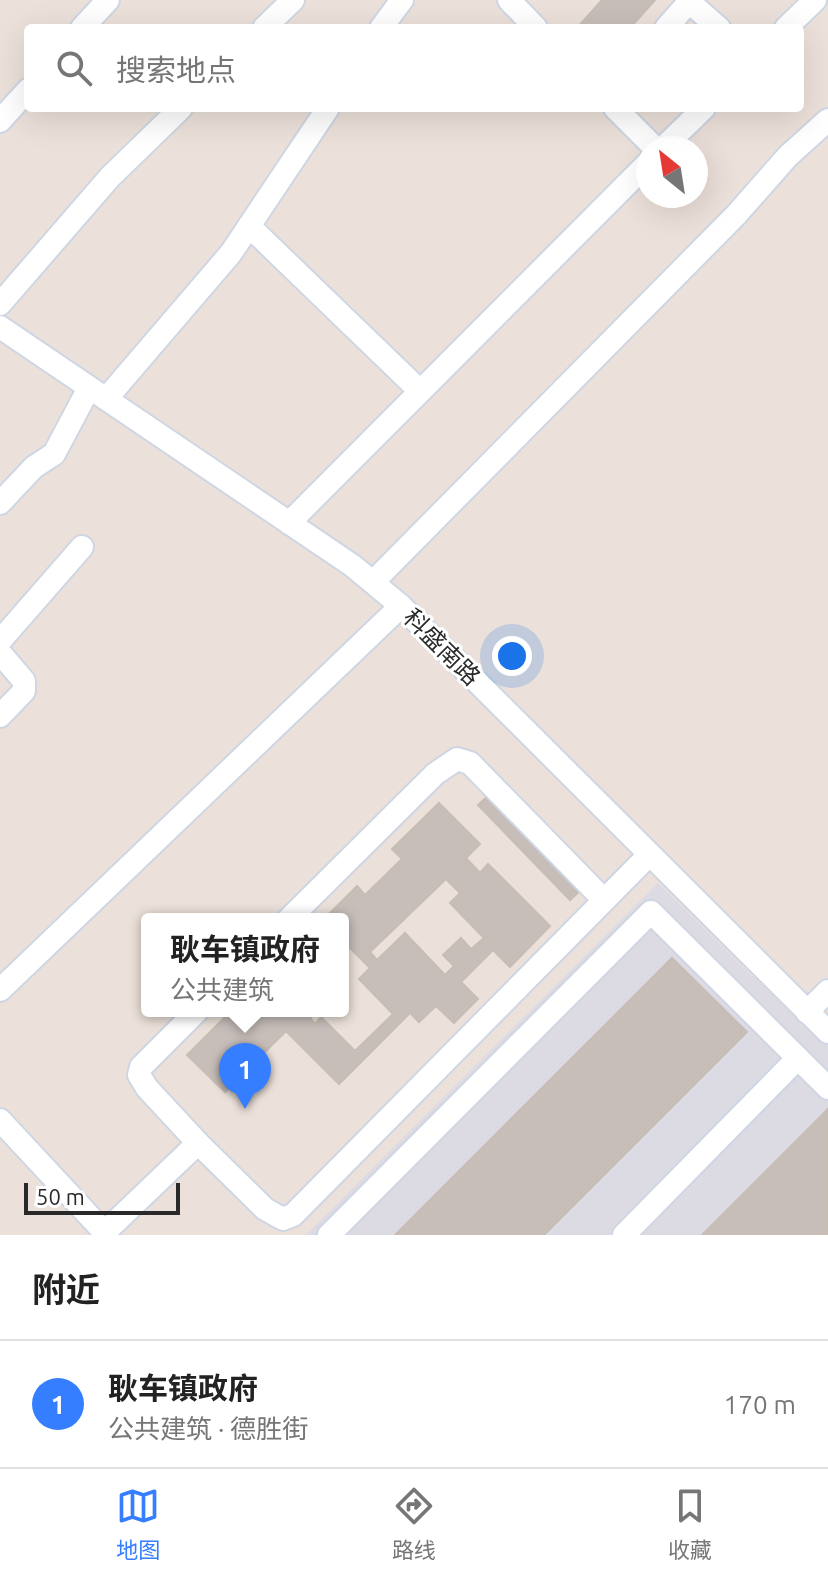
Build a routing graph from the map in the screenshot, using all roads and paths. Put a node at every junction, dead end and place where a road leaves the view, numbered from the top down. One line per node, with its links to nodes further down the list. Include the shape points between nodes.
1 (108, 0): 7 (street)
2 (293, 0): 8 (street)
3 (402, 0): 9 (street)
4 (509, 0): 10 (street)
5 (815, 0): 13 (street)
6 (688, 1): 11 (street); 12 (street)
7 (86, 24)
8 (268, 24)
9 (384, 24)
10 (532, 24)
11 (669, 24)
12 (714, 24)
13 (790, 24)
14 (24, 94): 20 (street)
15 (177, 112): 25 (street, via 110,177)
16 (325, 112): 24 (street)
17 (619, 112): 21 (street)
18 (700, 112): 22 (street)
19 (828, 120): 32 (street)
20 (0, 121)
21 (643, 136)
22 (675, 136)
23 (636, 175): 27 (street)
24 (249, 226): 27 (street); 28 (street, via 231,253)
25 (0, 304)
26 (0, 327): 28 (street, 科盛南路)
27 (420, 391): 30 (street)
28 (98, 394): 29 (street, via 54,454); 30 (street, 科盛南路)
29 (0, 503)
30 (289, 523): 32 (street, 科盛南路)
31 (82, 547): 34 (street)
32 (373, 582): 33 (street, 科盛南路)
33 (401, 606): 37 (street, 科盛南路); 40 (street)
34 (0, 641)
35 (0, 653): 36 (street, via 24,681 24,691)
36 (0, 716)
37 (649, 855): 38 (street); 42 (street, 科盛南路)
38 (604, 900): 39 (street, via 470,763 457,759 435,774); 48 (street, via 293,1215 272,1215)
39 (295, 913)
40 (0, 990)
41 (828, 991): 42 (street)
42 (807, 1012): 44 (street, 科盛南路)
43 (191, 1017): 48 (street, via 139,1075)
44 (828, 1032)
45 (798, 1058): 46 (street); 50 (street, via 651,912); 51 (street)
46 (828, 1088)
47 (0, 1120): 49 (street)
48 (198, 1143): 49 (street)
49 (106, 1234)
50 (329, 1235)
51 (624, 1235)

